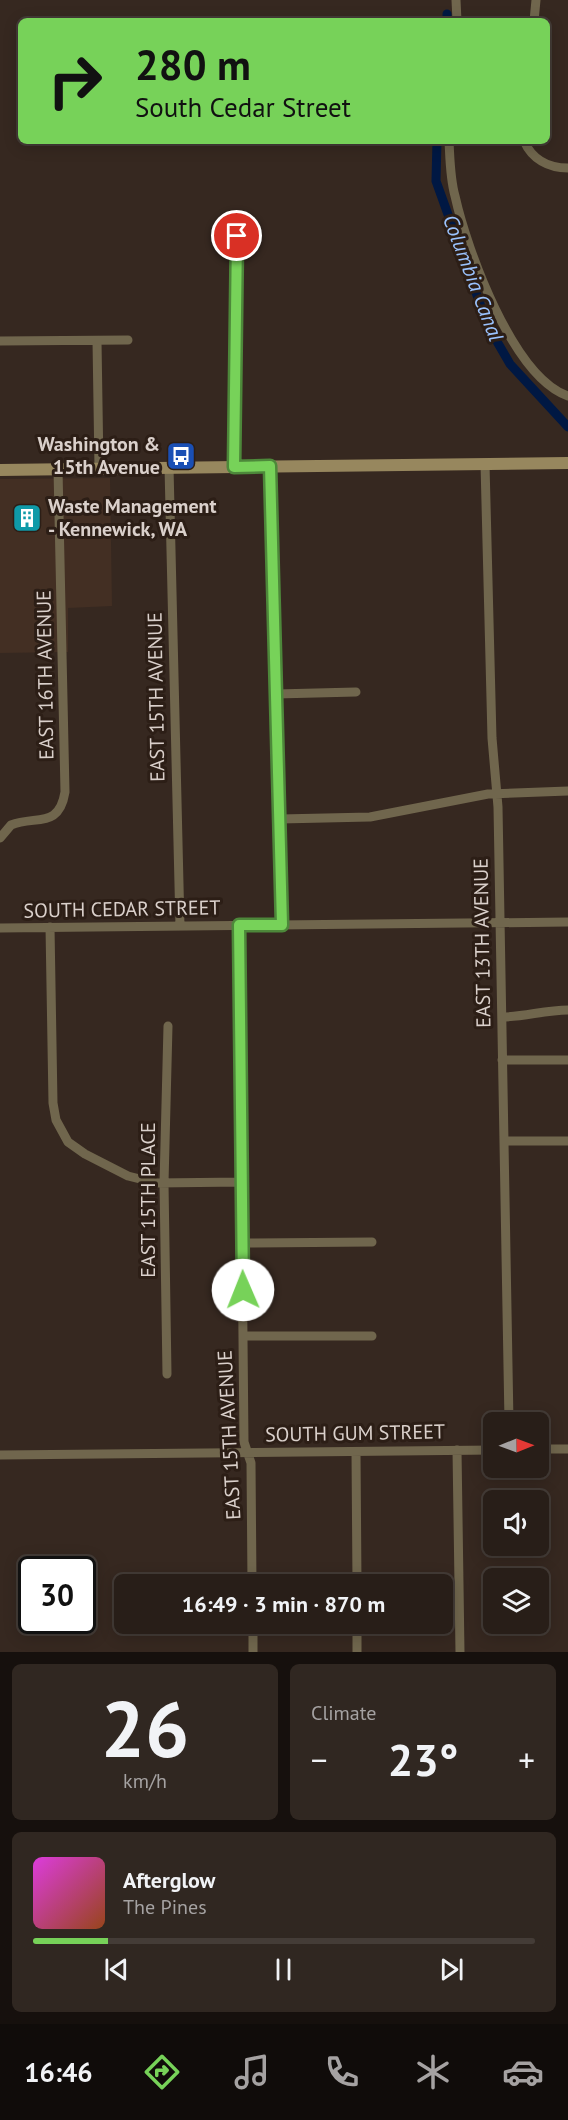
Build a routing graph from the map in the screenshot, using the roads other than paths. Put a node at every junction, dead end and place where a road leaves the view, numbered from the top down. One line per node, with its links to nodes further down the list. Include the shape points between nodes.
1 (456, 0): 3 (street)
2 (536, 0): 4 (street)
3 (458, 18)
4 (534, 18)
5 (449, 144): 12 (street, via 459,213 501,323 534,372 552,389)
6 (526, 144): 7 (street, via 532,155 547,165)
7 (568, 168)
8 (237, 236): 17 (street)
9 (128, 340): 11 (street)
10 (0, 341): 11 (street)
11 (98, 341): 18 (street)
12 (568, 396)
13 (568, 463): 14 (main road)
14 (485, 464): 15 (main road); 24 (street, EAST 13TH AVENUE)
15 (270, 466): 17 (main road); 22 (street)
16 (169, 467): 17 (main road); 18 (main road); 31 (street, EAST 15TH AVENUE)
17 (234, 467)
18 (99, 468): 19 (main road)
19 (58, 469): 20 (main road); 26 (street, EAST 16TH AVENUE, via 65,792 62,805 49,818 18,822)
20 (0, 470)
21 (356, 692): 22 (street)
22 (276, 694): 25 (street)
23 (568, 791): 24 (street)
24 (496, 793): 25 (street, via 370,817); 27 (street, EAST 13TH AVENUE)
25 (280, 819): 30 (street)
26 (3, 833)
27 (500, 922): 28 (street, SOUTH CEDAR STREET); 30 (street, SOUTH CEDAR STREET); 35 (street, EAST 13TH AVENUE)
28 (568, 922)
29 (239, 925): 30 (street, SOUTH CEDAR STREET); 31 (street, SOUTH CEDAR STREET); 41 (street, EAST 15TH AVENUE)
30 (282, 925)
31 (180, 926): 32 (street, SOUTH CEDAR STREET)
32 (50, 927): 33 (street, SOUTH CEDAR STREET); 42 (street, via 56,1120 68,1142 108,1167 135,1179)
33 (0, 928)
34 (568, 1010): 35 (street)
35 (502, 1017): 37 (street, EAST 13TH AVENUE)
36 (168, 1026): 42 (street, EAST 15TH PLACE)
37 (502, 1060): 38 (street); 40 (street, EAST 13TH AVENUE)
38 (568, 1060)
39 (568, 1141): 40 (street)
40 (504, 1142): 48 (street, EAST 13TH AVENUE)
41 (242, 1182): 42 (street); 44 (street, EAST 15TH AVENUE)
42 (164, 1183): 47 (street, EAST 15TH PLACE)
43 (372, 1242): 44 (street)
44 (242, 1243): 45 (street, EAST 15TH AVENUE)
45 (243, 1336): 46 (street); 53 (street, EAST 15TH AVENUE)
46 (372, 1336)
47 (167, 1374)
48 (509, 1412)
49 (483, 1449): 52 (street, SOUTH GUM STREET)
50 (549, 1449): 51 (street)
51 (568, 1449)
52 (457, 1450): 54 (street, SOUTH GUM STREET); 62 (street)
53 (247, 1452): 54 (street, SOUTH GUM STREET); 55 (street, SOUTH GUM STREET); 56 (street, EAST 15TH AVENUE, via 251,1462)
54 (356, 1452): 57 (street)
55 (0, 1455)
56 (252, 1574)
57 (357, 1574)
58 (253, 1634): 60 (street)
59 (357, 1634): 61 (street)
60 (253, 1652)
61 (357, 1652)
62 (460, 1652)

